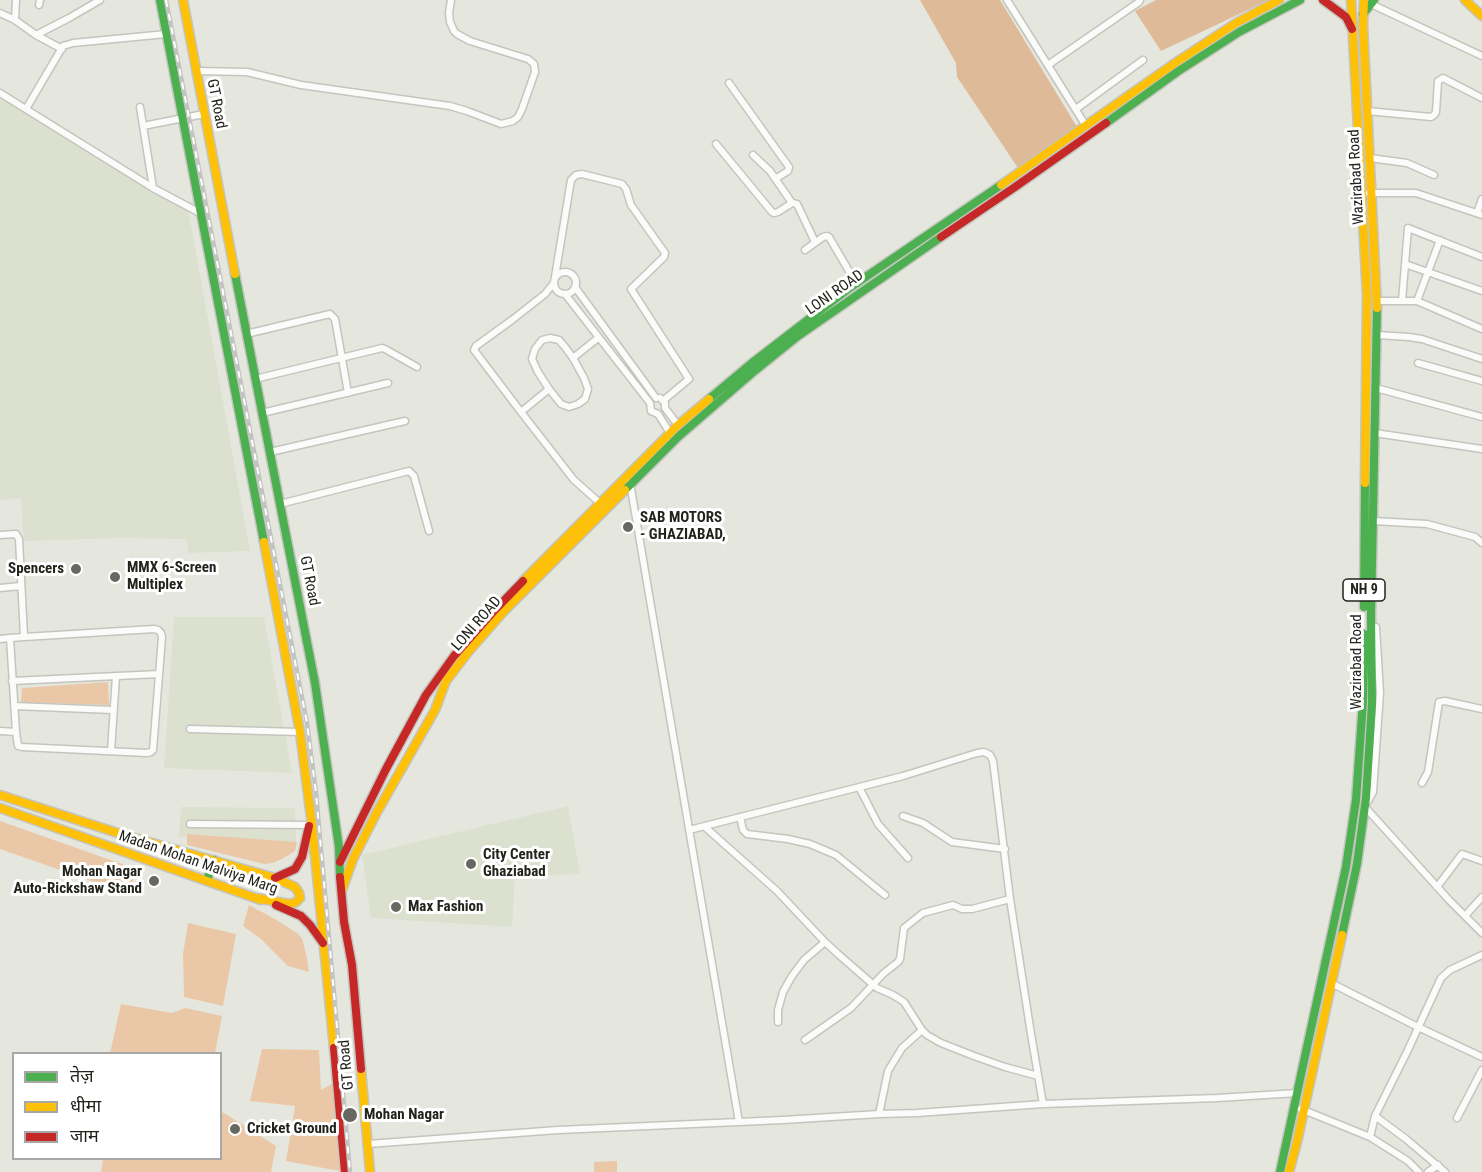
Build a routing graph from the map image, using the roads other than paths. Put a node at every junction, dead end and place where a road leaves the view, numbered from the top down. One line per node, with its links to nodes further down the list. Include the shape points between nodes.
1 (16, 0): 16 (street)
2 (100, 0): 19 (street)
3 (160, 0): 18 (main road, GT Road)
4 (183, 0): 25 (main road, GT Road)
5 (451, 0): 25 (street, via 450,22 457,34 534,64 535,72 522,109 513,121 501,124 460,108 302,85 247,72)
6 (1007, 0): 24 (street)
7 (1140, 0): 24 (street)
8 (1279, 0): 23 (main road, LONI ROAD, via 1236,23)
9 (1300, 0): 23 (main road, LONI ROAD)
10 (1323, 0): 17 (main road, via 1346,17)
11 (1351, 0): 17 (main road, Wazirabad Road / NH 9)
12 (1465, 0): 15 (main road)
13 (1370, 1): 21 (street); 32 (main road, Wazirabad Road / NH 9, via 1363,15)
14 (0, 13): 16 (street)
15 (1482, 16)
16 (15, 20): 19 (street)
17 (1353, 31): 43 (main road, Wazirabad Road / NH 9)
18 (166, 34): 20 (street, via 73,43); 34 (main road, GT Road)
19 (36, 35): 20 (street)
20 (62, 49): 30 (street)
21 (1482, 56)
22 (1143, 60): 31 (street)
23 (1185, 62): 36 (main road, LONI ROAD); 92 (main road, LONI ROAD, via 1015,187 798,336)
24 (1048, 65): 31 (street)
25 (196, 71): 33 (main road, GT Road)
26 (729, 83): 41 (street, via 789,166)
27 (0, 93): 30 (street)
28 (1482, 98): 32 (street, via 1443,78 1438,81 1437,112 1431,117)
29 (140, 107): 35 (street)
30 (26, 109): 42 (street)
31 (1076, 109): 36 (street)
32 (1367, 111): 39 (main road, Wazirabad Road / NH 9)
33 (204, 114): 34 (street); 65 (main road, GT Road)
34 (182, 118): 35 (street); 47 (main road, GT Road)
35 (143, 126): 42 (street)
36 (1086, 126): 56 (main road, LONI ROAD)
37 (716, 144): 46 (street, via 772,212)
38 (753, 155): 41 (street)
39 (1370, 158): 40 (street, via 1407,163); 44 (main road, Wazirabad Road / NH 9)
40 (1434, 175)
41 (775, 179): 46 (street)
42 (153, 188): 47 (street)
43 (1362, 193): 44 (street); 62 (main road, Wazirabad Road / NH 9)
44 (1372, 193): 48 (street, via 1416,193); 61 (main road, Wazirabad Road / NH 9)
45 (1482, 200): 48 (street)
46 (792, 203): 50 (street, via 799,206)
47 (200, 213): 115 (main road, GT Road)
48 (1480, 214)
49 (1440, 240): 52 (street); 53 (street, via 1408,228); 54 (street)
50 (815, 242): 51 (street); 56 (street, via 829,237)
51 (805, 250)
52 (1482, 257)
53 (1405, 264): 54 (street); 60 (street)
54 (1428, 271): 58 (street); 63 (street)
55 (554, 280): 57 (street, via 558,274 571,274 576,280); 59 (street, via 556,291); 81 (street, via 571,180 582,174 622,184 631,205 665,254 631,289 689,380); 82 (street, via 545,294 474,348)
56 (856, 283): 87 (main road, LONI ROAD)
57 (575, 287): 59 (street); 79 (street)
58 (1482, 291)
59 (565, 294): 67 (street)
60 (1402, 300): 61 (street); 63 (street)
61 (1377, 301): 62 (street); 66 (main road, Wazirabad Road / NH 9)
62 (1367, 302): 120 (main road, Wazirabad Road / NH 9, via 1363,701)
63 (1417, 302): 64 (street)
64 (1482, 329)
65 (246, 334): 68 (street, via 330,314 335,319); 73 (main road, GT Road)
66 (1377, 335): 70 (street, via 1422,339); 76 (main road, Wazirabad Road / NH 9)
67 (598, 338): 69 (street); 80 (street)
68 (342, 357): 72 (street, via 385,349); 73 (street); 78 (street)
69 (573, 358): 77 (street, via 588,389 585,399 569,407 561,404); 77 (street, via 559,340 542,340 535,349 532,359)
70 (1482, 359)
71 (1418, 363): 74 (street)
72 (417, 367)
73 (255, 379): 83 (main road, GT Road)
74 (1482, 381)
75 (388, 383): 78 (street)
76 (1376, 388): 85 (street); 89 (main road, Wazirabad Road / NH 9)
77 (549, 389): 82 (street)
78 (348, 393): 83 (street)
79 (656, 398): 80 (street); 81 (street)
80 (650, 403): 84 (street, via 651,411)
81 (664, 404): 84 (street, via 663,412); 87 (street)
82 (520, 412): 94 (street, via 574,480)
83 (262, 413): 91 (main road, GT Road)
84 (658, 414): 88 (street)
85 (1482, 417)
86 (405, 421): 91 (street)
87 (678, 425): 88 (main road, LONI ROAD)
88 (670, 433): 92 (main road, LONI ROAD)
89 (1375, 433): 90 (street); 95 (main road, Wazirabad Road / NH 9)
90 (1482, 449)
91 (270, 452): 93 (main road, GT Road)
92 (629, 480): 94 (main road, LONI ROAD); 99 (main road, LONI ROAD); 128 (street)
93 (280, 504): 96 (street, via 410,471); 133 (main road, GT Road, via 315,683)
94 (601, 504): 99 (main road, LONI ROAD)
95 (1373, 521): 98 (street, via 1427,524 1473,536); 121 (main road, Wazirabad Road / NH 9, via 1372,704)
96 (429, 531)
97 (0, 535): 100 (street, via 18,536)
98 (1482, 543)
99 (530, 581): 107 (main road, LONI ROAD)
100 (21, 586): 101 (street); 102 (street)
101 (0, 588)
102 (24, 637): 103 (street); 105 (street, via 158,630 162,637)
103 (10, 638): 104 (street); 108 (street)
104 (0, 639)
105 (159, 674): 106 (street); 116 (street, via 153,750)
106 (116, 676): 108 (street); 111 (street)
107 (443, 679): 133 (main road, via 426,695); 137 (main road, via 435,710 377,812 353,859)
108 (12, 681): 109 (street)
109 (14, 706): 111 (street); 114 (street)
110 (1482, 709): 117 (street, via 1439,702 1428,772)
111 (113, 710): 116 (street)
112 (190, 729): 115 (street)
113 (0, 731): 114 (street)
114 (16, 732): 116 (street, via 18,746 22,747)
115 (300, 732): 126 (main road, GT Road)
116 (111, 751)
117 (1422, 783)
118 (859, 787): 124 (street); 129 (street, via 984,752 993,762); 130 (street, via 878,824)
119 (0, 795): 131 (main road, Madan Mohan Malviya Marg)
120 (1355, 807): 121 (street); 157 (main road, Wazirabad Road / NH 9)
121 (1365, 807): 136 (street); 147 (main road, Wazirabad Road / NH 9)
122 (0, 808): 135 (main road, Madan Mohan Malviya Marg)
123 (903, 816): 129 (street, via 923,823 952,842)
124 (740, 817): 127 (street); 138 (street, via 745,833 810,844 836,855)
125 (190, 825): 126 (street)
126 (310, 826): 134 (main road, via 295,868); 145 (main road, GT Road)
127 (705, 826): 128 (street); 144 (street, via 771,885)
128 (689, 830): 163 (street)
129 (1005, 849): 141 (street)
130 (908, 858)
131 (214, 861): 134 (main road, Madan Mohan Malviya Marg); 135 (main road)
132 (1482, 861): 136 (street, via 1462,854)
133 (340, 862): 137 (main road, GT Road)
134 (274, 878): 140 (main road, Madan Mohan Malviya Marg, via 295,887 300,898 290,904)
135 (207, 880): 140 (main road, Madan Mohan Malviya Marg)
136 (1437, 887): 142 (street)
137 (341, 894): 165 (main road, GT Road, via 352,965)
138 (885, 895)
139 (1482, 897): 142 (street)
140 (256, 898): 145 (main road, Madan Mohan Malviya Marg, via 301,916)
141 (1011, 899): 148 (street, via 972,909 953,905 923,913 904,928 898,962); 155 (street)
142 (1465, 916): 143 (street)
143 (1482, 933)
144 (825, 942): 148 (street); 149 (street, via 792,976 783,992)
145 (323, 944): 167 (main road, GT Road)
146 (1482, 955): 150 (street, via 1441,978)
147 (1331, 983): 150 (street); 156 (main road, Wazirabad Road / NH 9)
148 (873, 985): 151 (street, via 904,1002); 152 (street, via 851,1008)
149 (777, 1022)
150 (1418, 1027): 153 (street); 161 (street)
151 (922, 1030): 155 (street, via 948,1046); 160 (street, via 902,1048 888,1071)
152 (805, 1040)
153 (1482, 1057)
154 (1482, 1070): 162 (street)
155 (1038, 1076): 158 (street)
156 (1308, 1092): 157 (street); 159 (main road, Wazirabad Road / NH 9)
157 (1298, 1093): 158 (street); 159 (main road, Wazirabad Road / NH 9)
158 (1042, 1104): 160 (street)
159 (1299, 1108): 164 (street); 169 (main road, Wazirabad Road / NH 9); 170 (main road, Wazirabad Road / NH 9)
160 (879, 1114): 163 (street)
161 (1375, 1116): 164 (street); 166 (street)
162 (1457, 1119)
163 (739, 1122): 165 (street)
164 (1370, 1137): 171 (street)
165 (368, 1144): 168 (main road, GT Road)
166 (1438, 1165): 172 (street); 173 (street)
167 (345, 1172)
168 (370, 1172)
169 (1280, 1172)
170 (1289, 1172)
171 (1419, 1172)
172 (1428, 1172)
173 (1445, 1172)

